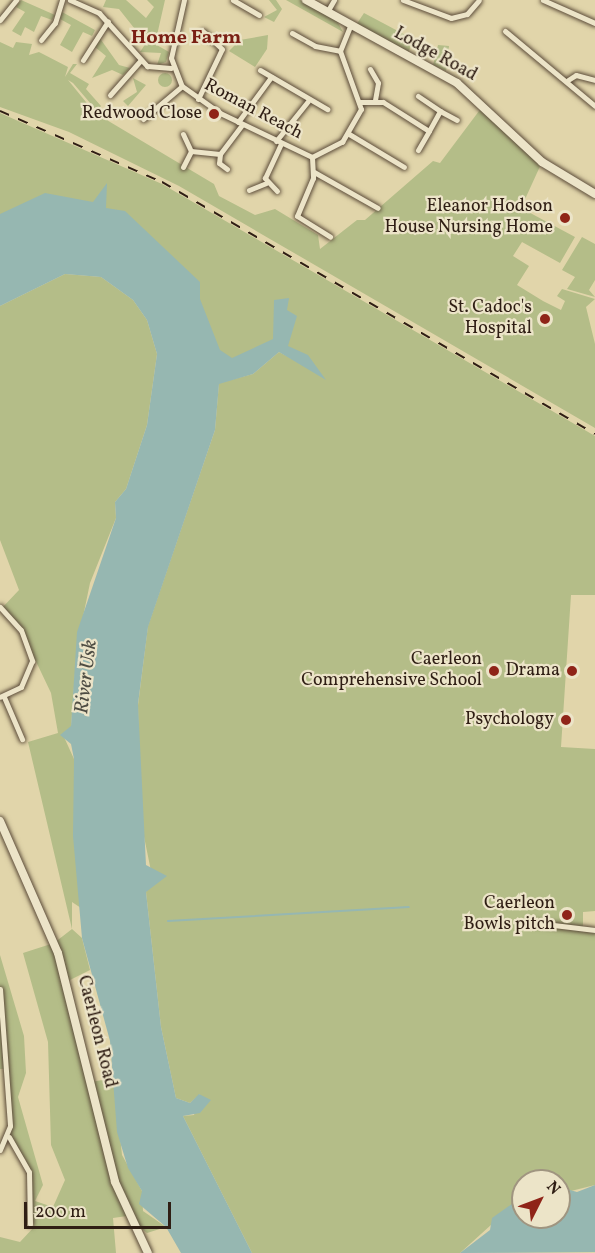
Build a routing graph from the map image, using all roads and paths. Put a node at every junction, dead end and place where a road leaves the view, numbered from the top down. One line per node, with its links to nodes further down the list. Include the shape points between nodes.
1 (16, 0): 15 (street)
2 (62, 0): 22 (street, via 55,23)
3 (70, 0): 12 (street)
4 (90, 0): 12 (street)
5 (184, 0): 26 (street)
6 (233, 0): 14 (street)
7 (306, 0): 13 (main road, Lodge Road)
8 (334, 0): 13 (street)
9 (403, 0): 10 (street, via 451,18 467,14)
10 (479, 0)
11 (543, 0): 17 (street)
12 (87, 6): 16 (street)
13 (327, 12): 18 (main road, Lodge Road)
14 (259, 15)
15 (0, 20)
16 (108, 21): 24 (street); 25 (street)
17 (595, 23)
18 (350, 26): 23 (street); 60 (main road, Lodge Road, via 457,83 542,162)
19 (203, 31): 35 (street, via 222,49)
20 (505, 31): 30 (street)
21 (292, 33): 23 (street, via 315,46)
22 (41, 40)
23 (340, 51): 38 (street)
24 (83, 60)
25 (140, 61): 26 (street, via 153,68); 33 (street)
26 (171, 68): 32 (street, Roman Reach)
27 (370, 69): 36 (street, via 378,83)
28 (260, 70): 29 (street)
29 (271, 77): 37 (street); 44 (street)
30 (568, 80): 31 (street, via 576,75); 39 (street)
31 (595, 80)
32 (182, 86): 35 (street, Roman Reach); 42 (street)
33 (110, 95)
34 (418, 96): 41 (street)
35 (198, 99): 44 (street, Roman Reach)
36 (375, 100): 38 (street); 45 (street)
37 (308, 101): 40 (street); 48 (street)
38 (359, 102): 47 (street)
39 (595, 106)
40 (327, 109)
41 (440, 111): 43 (street); 45 (street)
42 (143, 119)
43 (457, 120)
44 (240, 123): 48 (street, Roman Reach); 51 (street)
45 (429, 131): 49 (street)
46 (183, 134): 50 (street)
47 (349, 134): 52 (street, Roman Reach); 54 (street)
48 (278, 142): 52 (street, Roman Reach); 57 (street, via 266,172)
49 (418, 150)
50 (191, 151): 51 (street); 53 (street)
51 (220, 154): 55 (street, via 219,163)
52 (312, 157): 56 (street)
53 (183, 167)
54 (404, 167)
55 (227, 169)
56 (314, 172): 61 (street); 62 (street, via 297,216)
57 (267, 183): 58 (street); 59 (street)
58 (249, 190)
59 (277, 192)
60 (595, 194)
61 (378, 208)
62 (330, 237)
63 (0, 608): 64 (street, via 21,630 30,648 29,674)
64 (2, 697): 65 (street)
65 (22, 739)
66 (0, 821): 78 (main road, Caerleon Road, via 58,952 115,1182)
67 (530, 922): 68 (street)
68 (595, 930)
69 (0, 989): 70 (street)
70 (2, 1015): 72 (street)
71 (0, 1091): 72 (street)
72 (9, 1091): 73 (street)
73 (9, 1137): 74 (street); 76 (street, via 26,1160)
74 (0, 1150)
75 (24, 1212): 76 (street)
76 (31, 1212): 77 (street)
77 (30, 1224)
78 (148, 1253)

